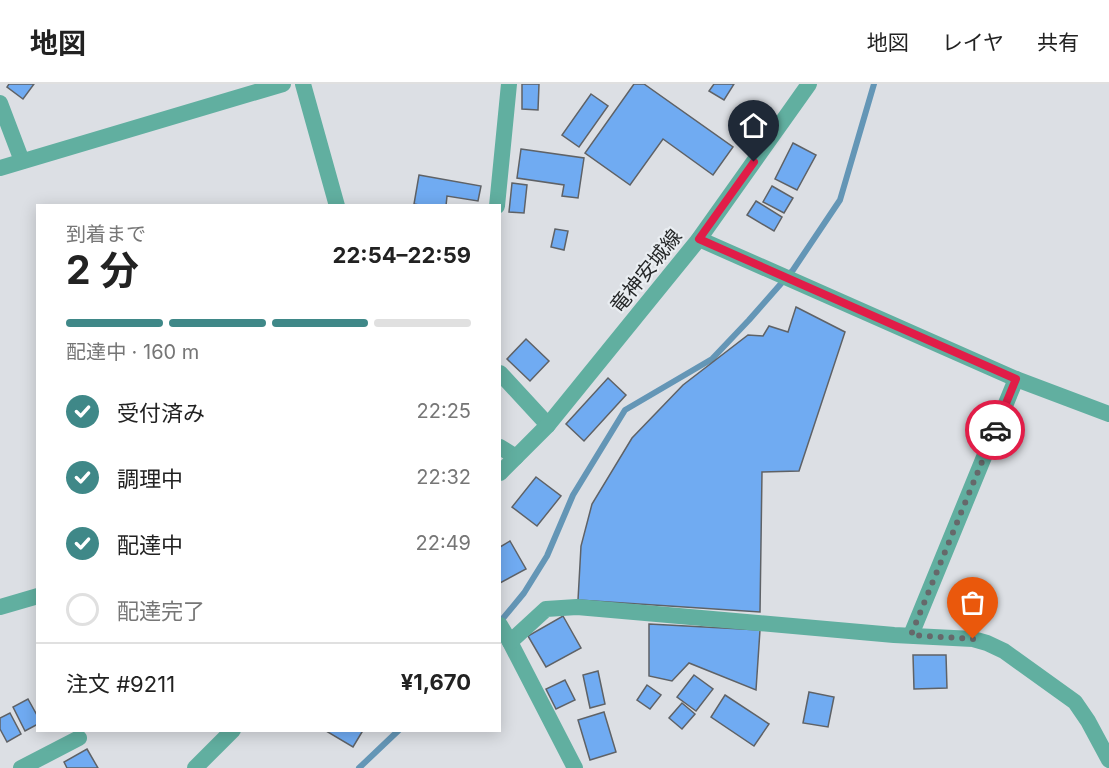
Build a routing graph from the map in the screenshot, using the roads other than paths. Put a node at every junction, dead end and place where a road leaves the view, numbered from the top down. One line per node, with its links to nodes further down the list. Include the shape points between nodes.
1 (283, 84): 6 (street)
2 (303, 84): 8 (street)
3 (509, 84): 9 (street)
4 (809, 84): 10 (street, 竜神安城線)
5 (0, 103): 6 (street)
6 (22, 161): 7 (street)
7 (0, 168)
8 (336, 204)
9 (497, 204)
10 (699, 239): 12 (street); 14 (street, 竜神安城線)
11 (501, 374): 14 (street)
12 (1016, 379): 13 (street); 21 (street)
13 (1109, 414)
14 (548, 425): 16 (street, 竜神安城線)
15 (501, 448): 16 (street)
16 (516, 457): 17 (street, 竜神安城線)
17 (501, 472)
18 (36, 597): 19 (street)
19 (0, 607)
20 (501, 627): 22 (street)
21 (911, 635): 22 (street, via 578,607 546,609); 25 (street, via 973,639 1004,651 1075,702)
22 (510, 642): 28 (street)
23 (231, 732): 27 (street)
24 (79, 738): 26 (street)
25 (1109, 760)
26 (21, 768)
27 (195, 768)
28 (575, 768)

